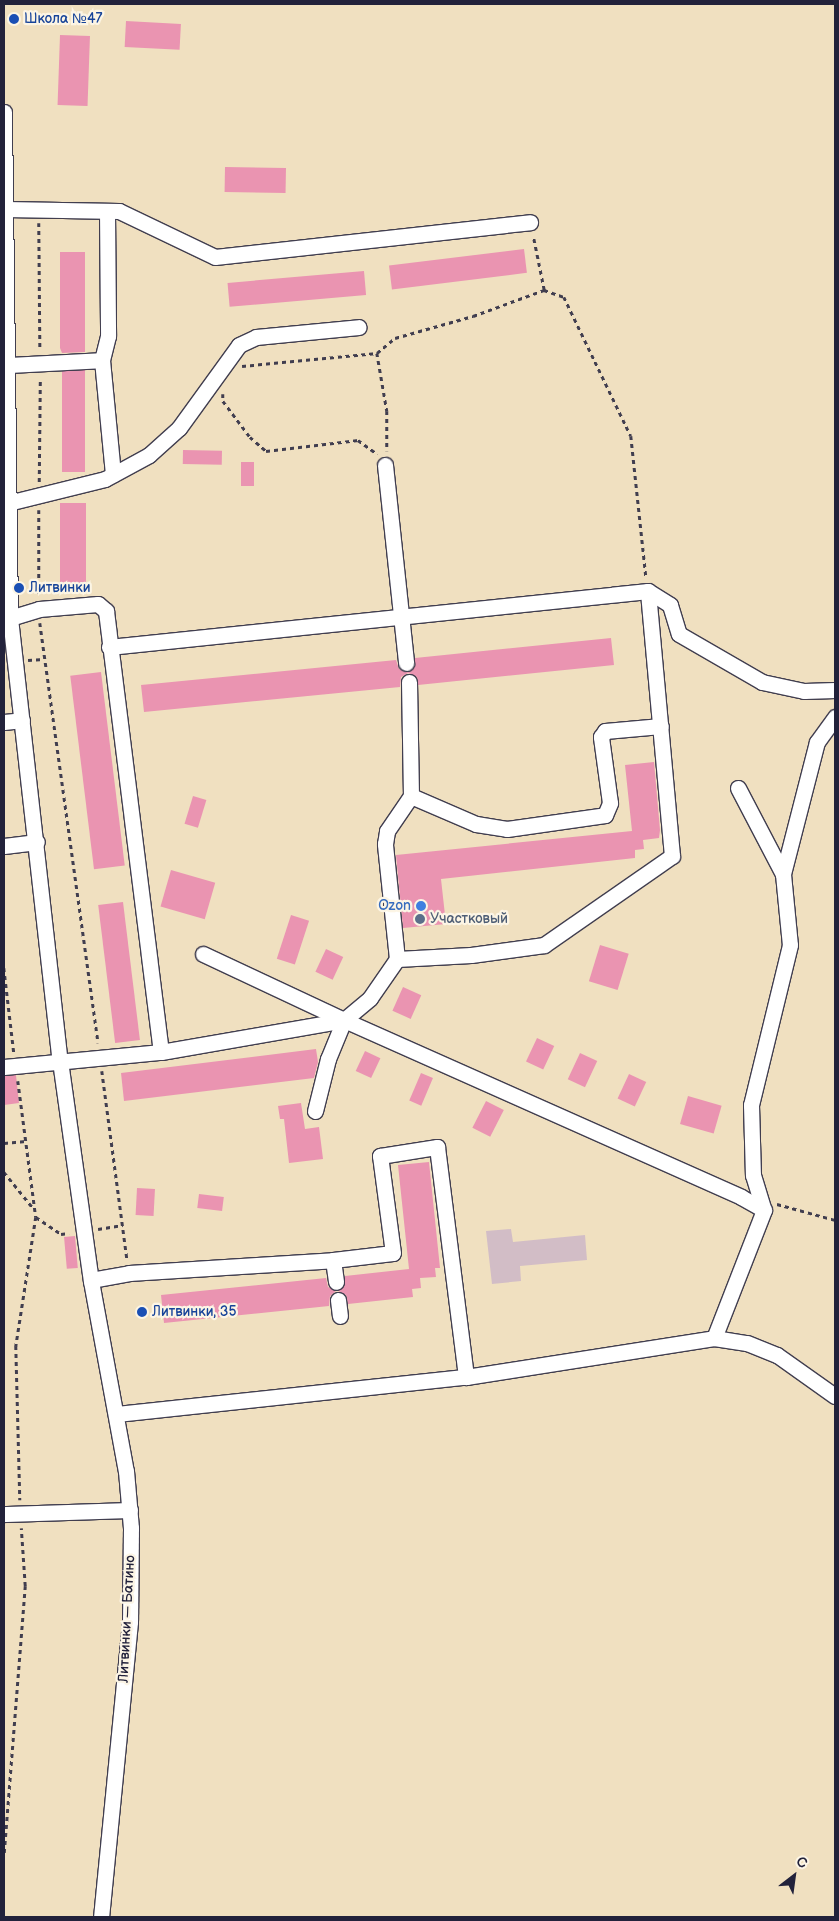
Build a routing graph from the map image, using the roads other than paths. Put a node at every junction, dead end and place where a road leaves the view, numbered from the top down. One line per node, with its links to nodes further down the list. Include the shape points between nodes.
1 (4, 112): 2 (street, Литвинки — Батино)
2 (5, 209): 3 (street); 7 (street, Литвинки — Батино)
3 (107, 211): 4 (street, via 119,211 215,257); 6 (street, via 108,336)
4 (530, 222)
5 (359, 327): 9 (street, via 256,337 239,346 179,428 149,454)
6 (102, 360): 7 (street); 9 (street)
7 (7, 365): 10 (street, Литвинки — Батино)
8 (385, 465): 12 (street)
9 (113, 474): 10 (street)
10 (8, 503): 13 (street, Литвинки — Батино)
11 (648, 591): 12 (street); 18 (street, via 670,605 679,634 762,682 804,691); 22 (street)
12 (402, 617): 15 (street); 16 (street)
13 (10, 618): 14 (street, Литвинки — Батино); 15 (street, via 39,609 98,604 104,607)
14 (9, 646): 20 (street, Литвинки — Батино)
15 (109, 648): 31 (street)
16 (406, 663)
17 (409, 682): 24 (street)
18 (835, 690)
19 (835, 717): 27 (street, via 817,742)
20 (22, 720): 21 (street); 25 (street, Литвинки — Батино)
21 (4, 722)
22 (661, 726): 24 (street, via 605,731 601,737 610,803 605,815 507,829 476,824); 29 (street, via 672,851 669,859 544,945 471,955)
23 (738, 788): 27 (street)
24 (412, 796): 29 (street, via 387,831 385,844)
25 (37, 842): 26 (street); 32 (street, Литвинки — Батино)
26 (4, 846)
27 (783, 874): 35 (street, via 790,945 751,1105 754,1175)
28 (203, 954): 30 (street)
29 (397, 959): 30 (street, via 370,998)
30 (344, 1020): 31 (street); 34 (street, via 328,1059); 35 (street)
31 (161, 1052): 32 (street)
32 (60, 1061): 33 (street); 37 (street, Литвинки — Батино)
33 (10, 1066)
34 (315, 1111)
35 (764, 1210): 41 (street)
36 (334, 1260): 37 (street, via 129,1273); 38 (street); 42 (street, via 393,1252 380,1156 437,1147)
37 (91, 1280): 44 (street, Литвинки — Батино)
38 (336, 1282)
39 (338, 1300): 40 (street)
40 (340, 1316)
41 (714, 1338): 42 (street); 43 (street, via 747,1343 777,1355)
42 (466, 1377): 44 (street)
43 (835, 1396)
44 (117, 1414): 45 (street, Литвинки — Батино)
45 (130, 1510): 46 (street); 47 (street, Литвинки — Батино, via 130,1622)
46 (4, 1514)
47 (100, 1917)

